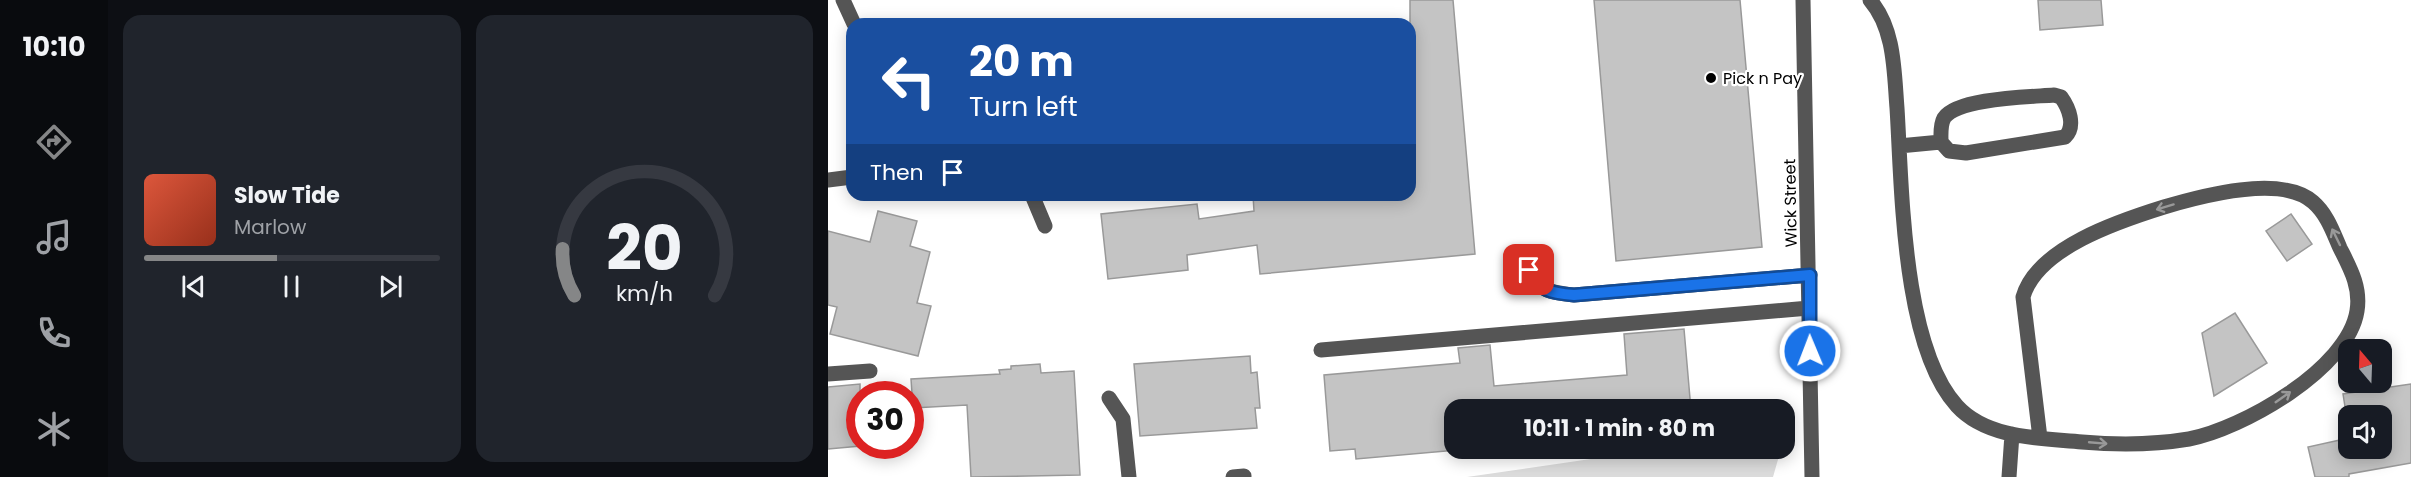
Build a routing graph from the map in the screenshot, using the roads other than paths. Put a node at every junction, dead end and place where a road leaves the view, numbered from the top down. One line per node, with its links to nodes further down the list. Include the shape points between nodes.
1 (843, 0): 4 (street)
2 (1803, 0): 12 (street, Wick Street)
3 (1870, 0): 6 (street, via 1888,33)
4 (851, 18)
5 (1941, 142): 5 (street, via 1944,117 1965,106 2054,94 2061,97 2069,111 2070,133 2058,140 1966,153 1949,151); 6 (street)
6 (1899, 146): 18 (street, via 1909,264 1926,347 1938,376 1958,407 1986,426)
7 (846, 178): 8 (street)
8 (828, 180)
9 (1035, 201): 10 (street)
10 (1045, 226)
11 (1525, 258): 12 (street, via 1534,281 1543,290 1574,295)
12 (1810, 275): 13 (street, Wick Street)
13 (1809, 308): 14 (street); 21 (street, Wick Street)
14 (1321, 350)
15 (870, 371): 16 (street)
16 (828, 374)
17 (1110, 399): 20 (street, via 1123,419)
18 (2012, 434): 19 (street); 22 (street)
19 (2040, 438): 19 (street, one-way to 19, via 2126,446 2191,438 2226,428 2266,408 2320,370 2346,341 2357,314 2358,291 2325,215 2313,201 2285,190 2216,194 2167,206 2110,227 2078,242 2039,268 2023,297)
20 (1129, 477)
21 (1812, 477)
22 (2008, 477)

